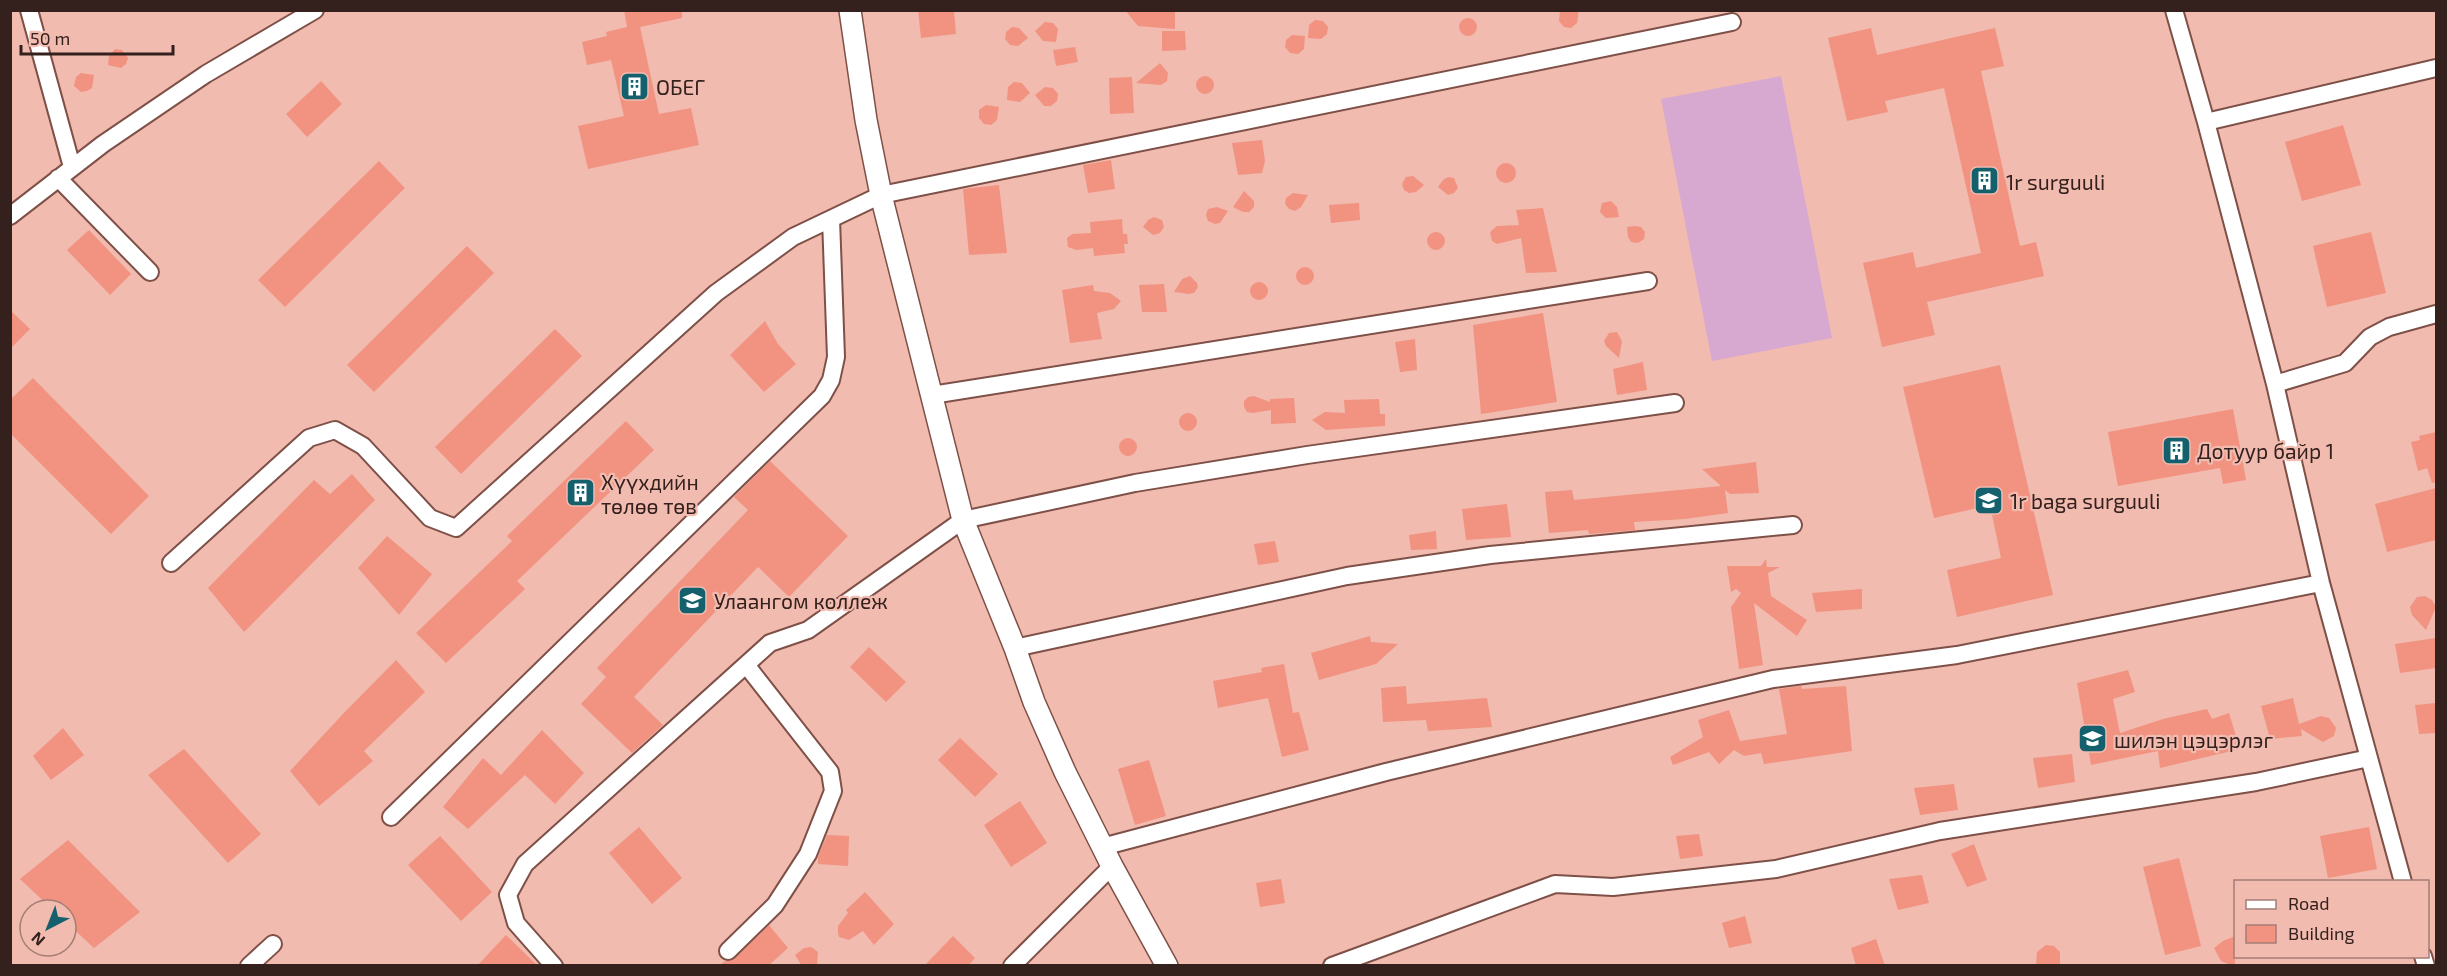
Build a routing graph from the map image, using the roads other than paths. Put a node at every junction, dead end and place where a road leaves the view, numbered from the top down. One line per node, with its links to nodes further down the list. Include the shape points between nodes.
1 (29, 10): 8 (street)
2 (315, 10): 8 (street, via 206,74)
3 (850, 10): 10 (street)
4 (2174, 10): 7 (street)
5 (1732, 22): 10 (street)
6 (2436, 68): 7 (street)
7 (2206, 122): 16 (street)
8 (72, 167): 9 (street)
9 (58, 178): 11 (street); 13 (street)
10 (881, 195): 12 (street); 17 (street)
11 (10, 216)
12 (831, 219): 21 (street, via 793,237 716,293 456,528 430,518 363,446 335,430 309,438); 26 (street, via 836,357 831,380 822,396)
13 (150, 272)
14 (1648, 281): 17 (street)
15 (2436, 314): 16 (street, via 2389,327 2370,337 2345,363)
16 (2274, 384): 22 (street)
17 (932, 395): 19 (street)
18 (1675, 403): 19 (street, via 1135,483)
19 (963, 520): 23 (street); 24 (street, via 808,630 770,643)
20 (1793, 525): 23 (street, via 1490,555 1347,576)
21 (171, 564)
22 (2321, 583): 25 (street); 27 (street, via 1957,656 1773,679 1386,772)
23 (1015, 648): 27 (street, via 1034,702)
24 (747, 666): 31 (street, via 830,772 833,791 808,854 775,905); 33 (street, via 525,864 508,895 516,923)
25 (2369, 758): 29 (street); 36 (street, via 2256,782 1940,831 1776,869 1613,887 1556,884)
26 (391, 817)
27 (1102, 847): 28 (street)
28 (1112, 866): 34 (street); 35 (street)
29 (2402, 880)
30 (273, 945): 32 (street)
31 (728, 951)
32 (249, 966)
33 (554, 966)
34 (1012, 966)
35 (1167, 966)
36 (1332, 966)

